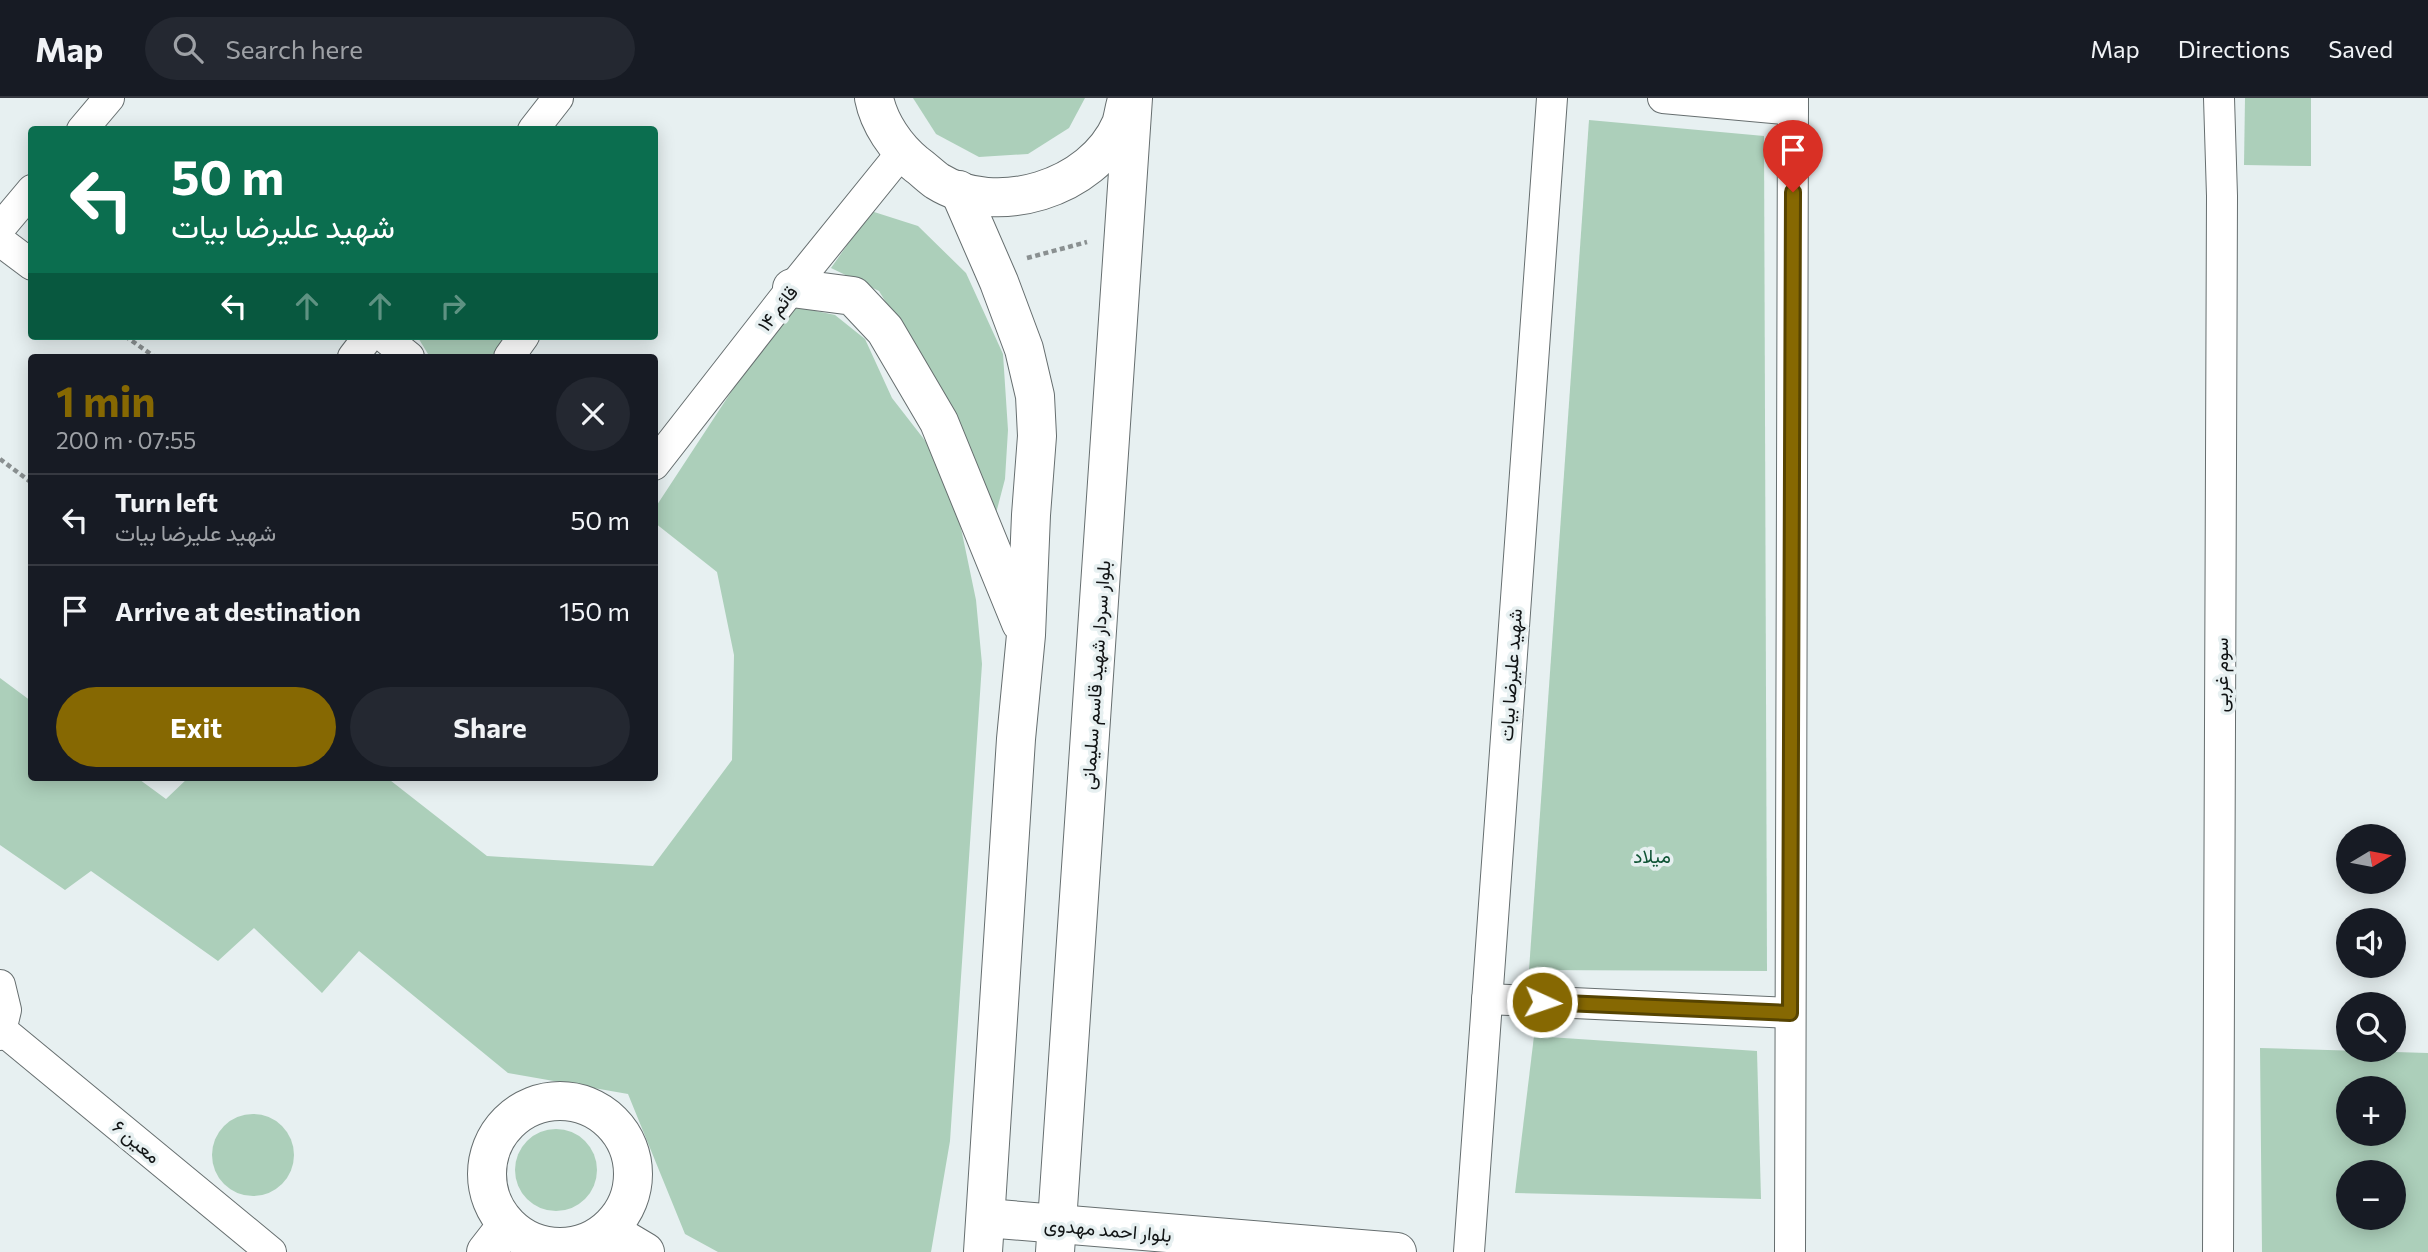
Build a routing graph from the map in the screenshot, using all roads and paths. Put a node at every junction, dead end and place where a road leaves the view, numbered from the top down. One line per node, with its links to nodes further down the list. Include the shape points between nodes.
1 (108, 98): 10 (street)
2 (558, 98): 11 (street)
3 (1127, 98): 13 (main road, via 1121,125 1092,162 1073,176 1030,194 1006,197)
4 (1133, 98): 16 (main road, بلوار سردار شهید قاسم سلیمانی)
5 (1552, 98): 32 (street, شهید علیرضا بیات)
6 (1663, 98): 9 (street)
7 (2219, 98): 44 (street, سوم غربی)
8 (865, 103): 12 (main road)
9 (1793, 104): 33 (street)
10 (85, 126)
11 (536, 126)
12 (902, 152): 13 (main road, via 938,181); 20 (street, قائم ۱۴)
13 (959, 190): 19 (main road)
14 (28, 195): 15 (street)
15 (0, 228)
16 (1125, 231): 19 (path); 38 (main road, بلوار سردار شهید قاسم سلیمانی)
17 (0, 241): 18 (street)
18 (28, 262)
19 (992, 267): 30 (main road, via 1024,349 1035,396 1037,436)
20 (792, 288): 28 (street, قائم ۱۴); 30 (main road, via 853,296 885,330 939,422)
21 (131, 340): 24 (path)
22 (366, 340): 25 (street)
23 (388, 340): 26 (street)
24 (151, 354)
25 (355, 354)
26 (405, 354)
27 (0, 459): 29 (path)
28 (658, 460)
29 (28, 479)
30 (1026, 635): 36 (main road)
31 (0, 985): 34 (street, via 6,1010)
32 (1487, 999): 33 (street); 42 (street, شهید علیرضا بیات)
33 (1790, 1013): 43 (street)
34 (1, 1032): 39 (street, معین ۶)
35 (608, 1230): 37 (main road, via 589,1242 567,1247 545,1246 524,1238); 37 (main road, via 623,1211 632,1188 633,1163 624,1139 609,1119 588,1106 564,1101 539,1103 517,1114 499,1132 489,1155 487,1180); 40 (main road)
36 (984, 1235): 38 (main road, بلوار احمد مهدوی)
37 (496, 1238)
38 (1056, 1238): 41 (main road, بلوار احمد مهدوی)
39 (271, 1252)
40 (645, 1252)
41 (1397, 1252)
42 (1469, 1252)
43 (1790, 1252)
44 (2218, 1252)

